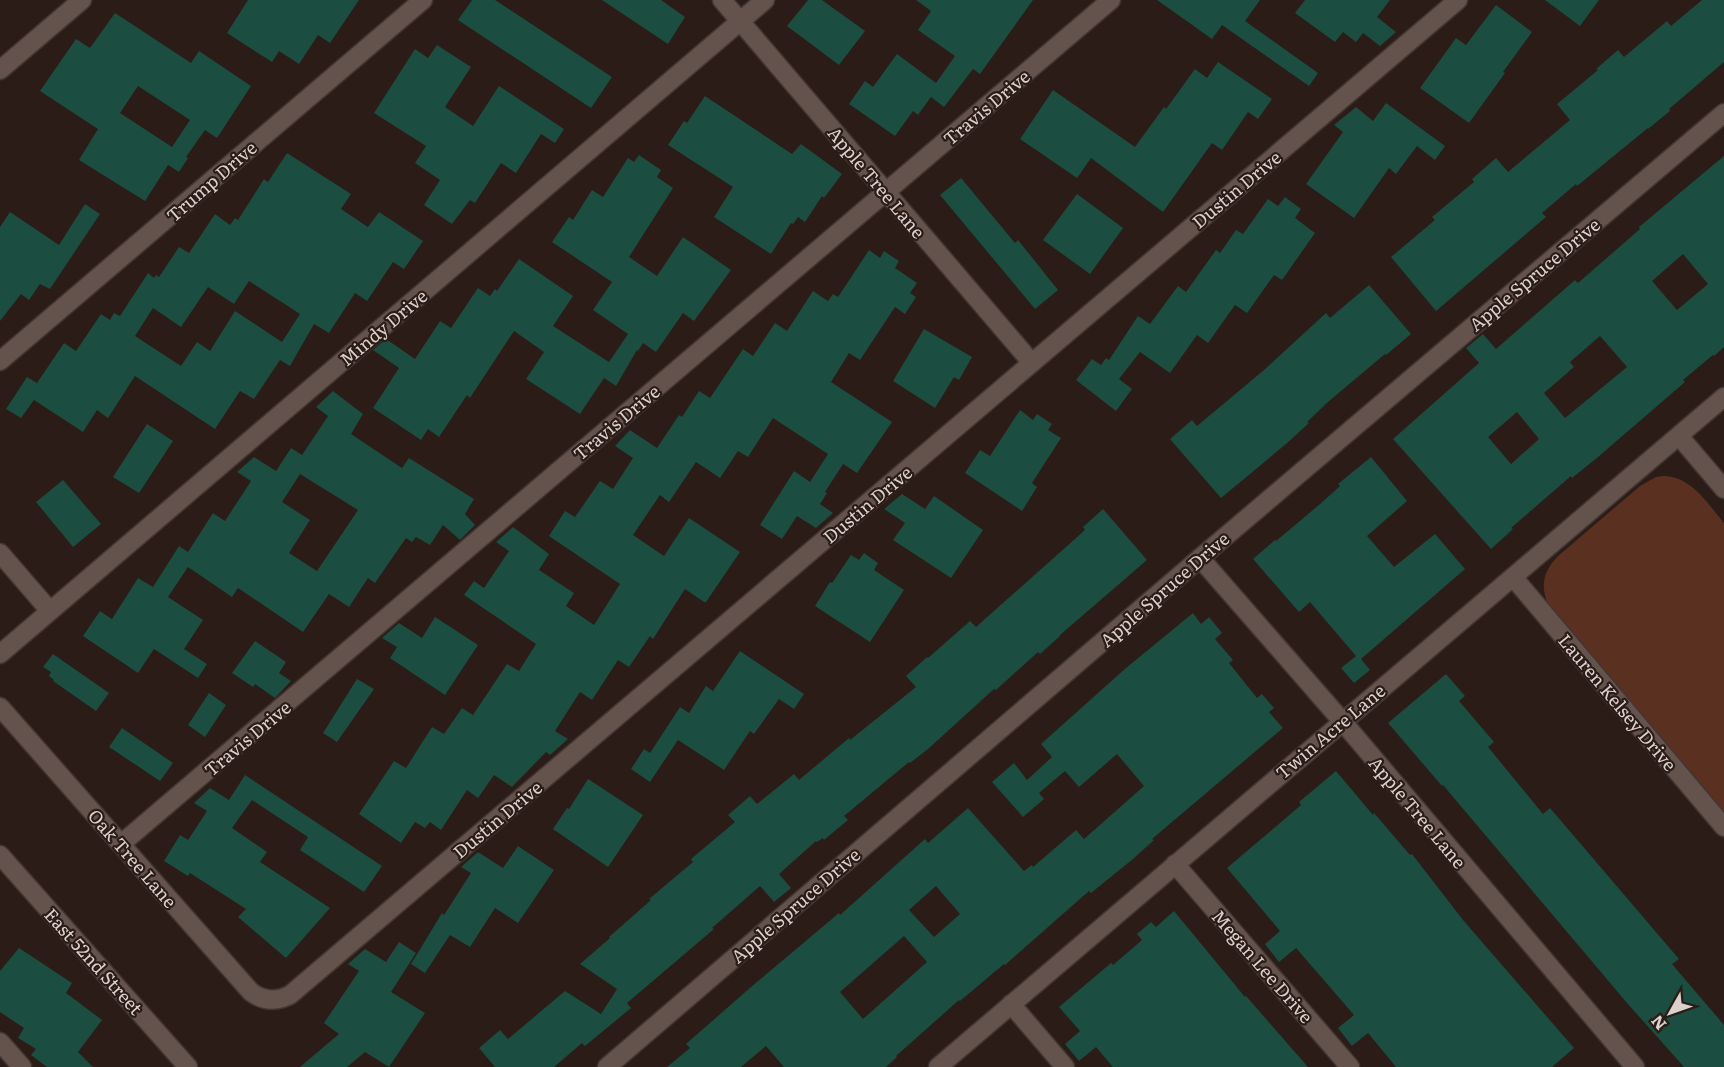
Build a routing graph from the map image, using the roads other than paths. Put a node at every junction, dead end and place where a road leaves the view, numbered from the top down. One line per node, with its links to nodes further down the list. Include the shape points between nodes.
1 (82, 0): 8 (street)
2 (423, 0): 11 (street, Trump Drive)
3 (722, 0): 7 (street, Apple Tree Lane)
4 (765, 0): 7 (street, Mindy Drive)
5 (1111, 0): 10 (street, Travis Drive)
6 (1458, 0): 12 (street, Dustin Drive)
7 (740, 22): 10 (street, Apple Tree Lane); 19 (street, Mindy Drive)
8 (0, 70)
9 (1724, 114): 17 (street, Apple Spruce Drive)
10 (886, 192): 12 (street, Apple Tree Lane); 24 (street, Travis Drive)
11 (0, 361)
12 (1032, 363): 27 (street, Dustin Drive, via 290,995)
13 (1724, 397): 14 (street, Twin Acre Lane)
14 (1679, 436): 15 (street); 18 (street, Twin Acre Lane)
15 (1724, 489)
16 (0, 553): 19 (street)
17 (1200, 558): 22 (street, Apple Tree Lane); 32 (street, Apple Spruce Drive)
18 (1513, 577): 22 (street, Twin Acre Lane); 23 (street, Lauren Kelsey Drive)
19 (50, 611): 20 (street, Mindy Drive)
20 (0, 654)
21 (0, 707): 24 (street, Oak Tree Lane)
22 (1342, 721): 26 (street, Twin Acre Lane); 36 (street, Apple Tree Lane)
23 (1724, 827)
24 (122, 844): 27 (street, Oak Tree Lane, via 251,992)
25 (0, 855): 31 (street, East 52nd Street)
26 (1175, 864): 28 (street, Twin Acre Lane); 35 (street, Megan Lee Drive)
27 (272, 999)
28 (1011, 1004): 33 (street, Twin Acre Lane); 34 (street)
29 (0, 1042): 30 (street)
30 (22, 1067)
31 (188, 1067)
32 (606, 1067)
33 (938, 1067)
34 (1065, 1067)
35 (1350, 1067)
36 (1635, 1067)

